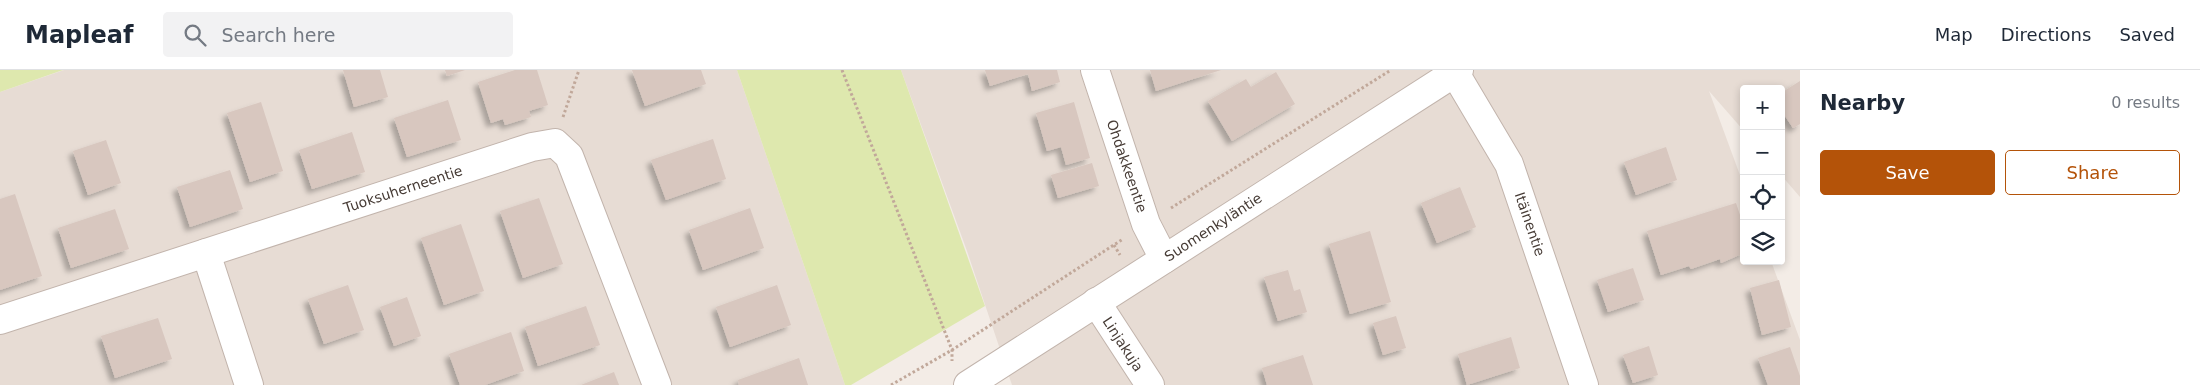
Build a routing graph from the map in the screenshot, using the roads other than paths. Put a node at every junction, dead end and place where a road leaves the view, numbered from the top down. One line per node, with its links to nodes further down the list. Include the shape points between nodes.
1 (1095, 70): 4 (street, Ohdakkeentie, via 1146,224)
2 (1457, 71): 4 (street, Suomenkyläntie); 11 (street, Itäinentie, via 1509,164)
3 (206, 253): 6 (street, Tuoksuherneentie); 7 (street); 8 (street, Tuoksuherneentie, via 532,147 555,143 569,156)
4 (1164, 259): 5 (street, Suomenkyläntie)
5 (1096, 302): 9 (street, Suomenkyläntie); 10 (street, Linjakuja)
6 (0, 320)
7 (249, 385)
8 (657, 385)
9 (968, 385)
10 (1150, 385)
11 (1584, 385)

